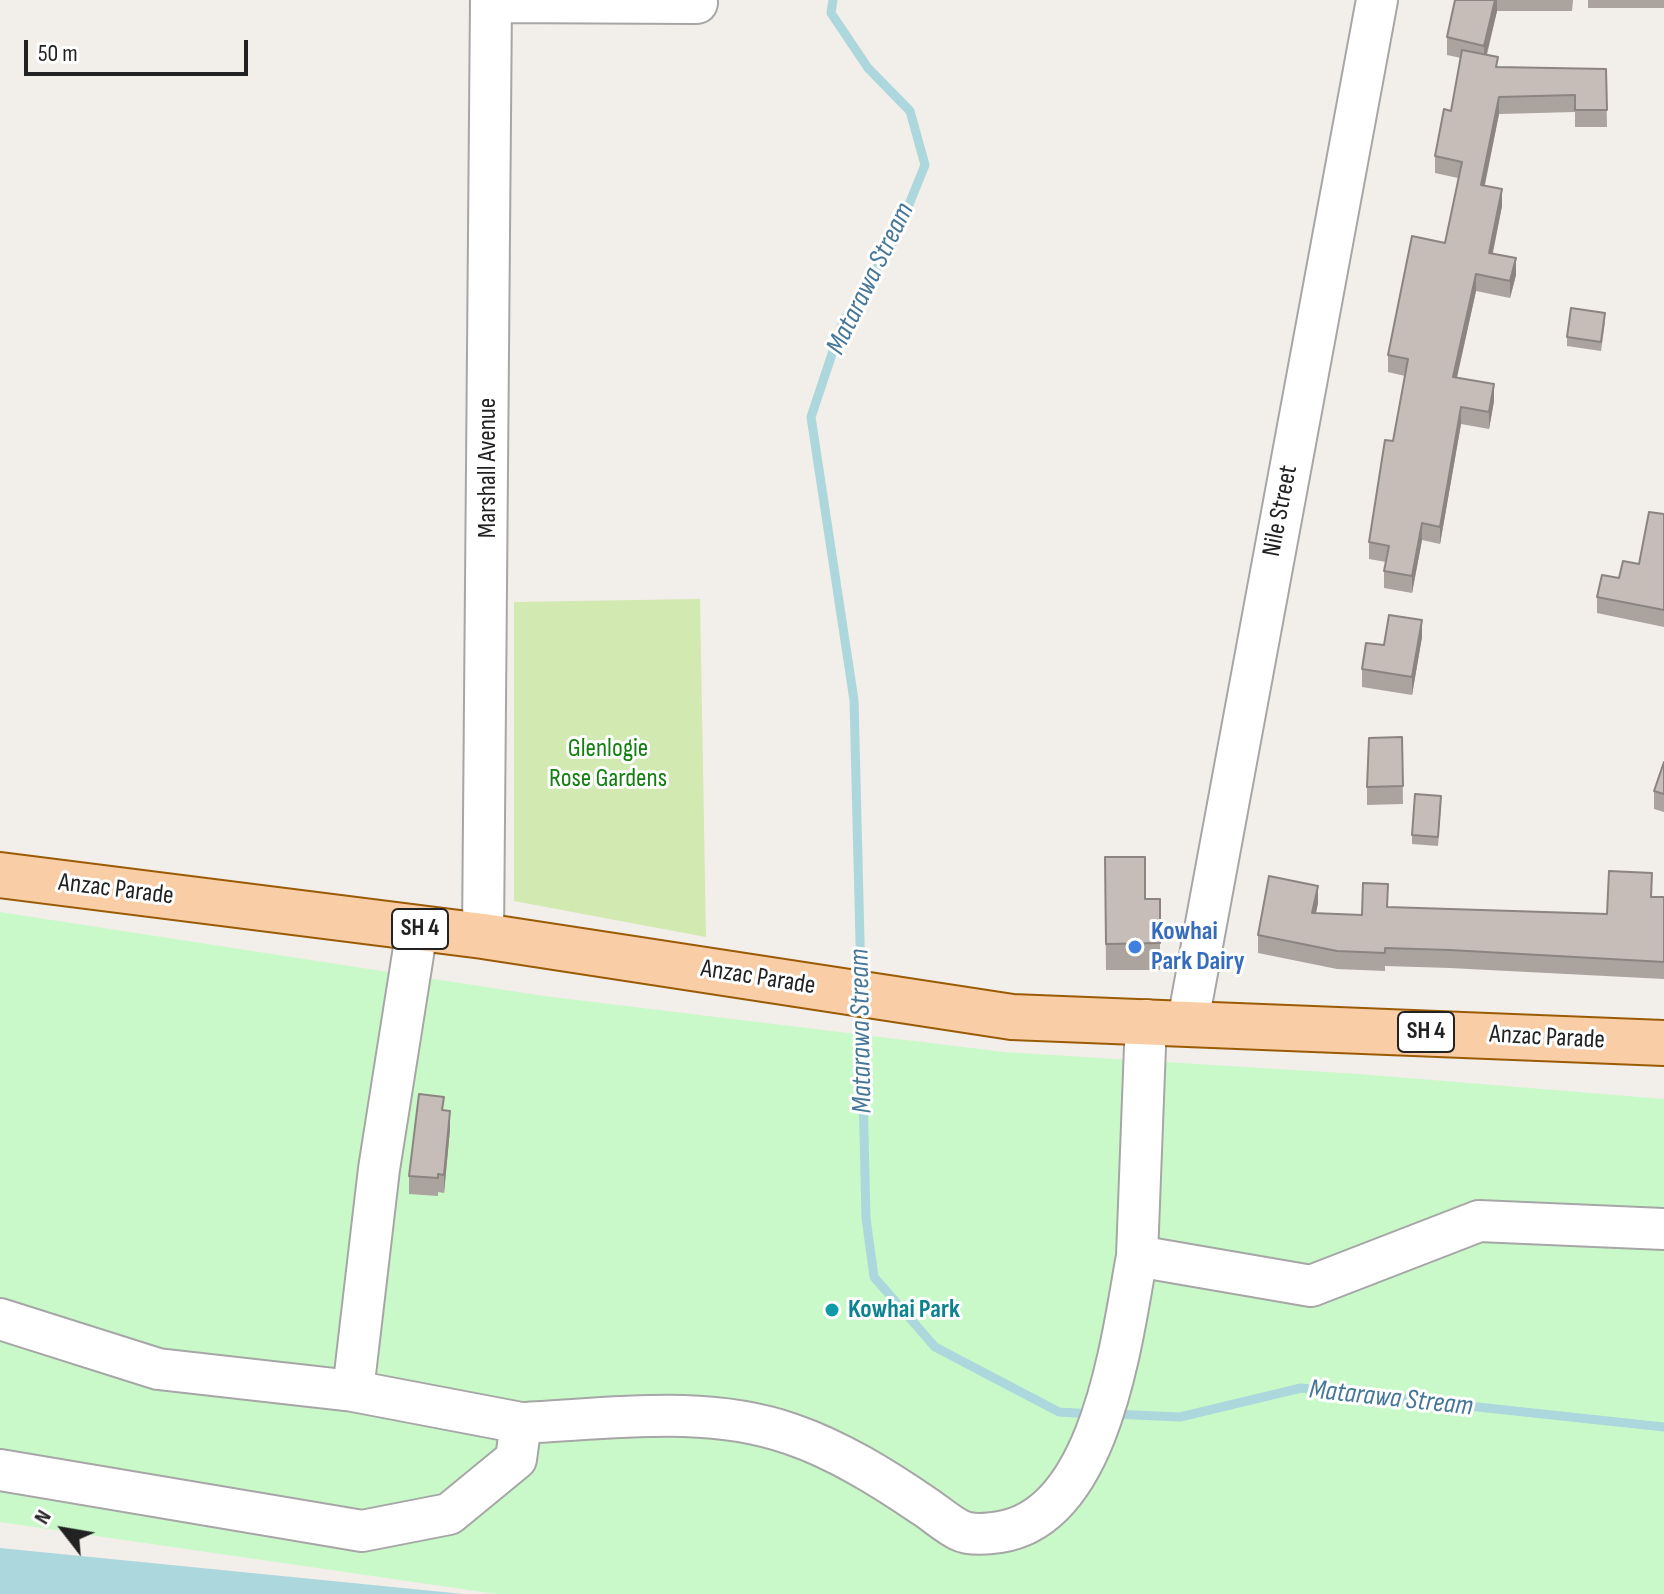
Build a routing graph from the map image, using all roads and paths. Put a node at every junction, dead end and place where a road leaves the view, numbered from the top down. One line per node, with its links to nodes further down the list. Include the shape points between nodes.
1 (1377, 0): 7 (street, Nile Street)
2 (491, 1): 3 (street); 6 (street, Marshall Avenue)
3 (697, 3)
4 (0, 875): 5 (main road, Anzac Parade / SH 4)
5 (417, 929): 6 (main road, Anzac Parade / SH 4); 12 (street, via 379,1169)
6 (483, 936): 7 (main road, Anzac Parade / SH 4, via 1012,1017)
7 (1167, 1021): 8 (main road, Anzac Parade / SH 4); 10 (street, Nile Street)
8 (1664, 1043)
9 (1664, 1229): 10 (street, via 1479,1221 1311,1286)
10 (1137, 1256): 13 (street, Nile Street, via 1112,1387 1091,1448 1059,1499 1016,1530 961,1531 834,1452 745,1420 681,1416)
11 (0, 1319): 12 (street, Nile Street, via 158,1369)
12 (353, 1391): 13 (street, Nile Street)
13 (521, 1423): 14 (street, via 516,1459 449,1514 362,1531)
14 (0, 1470)

